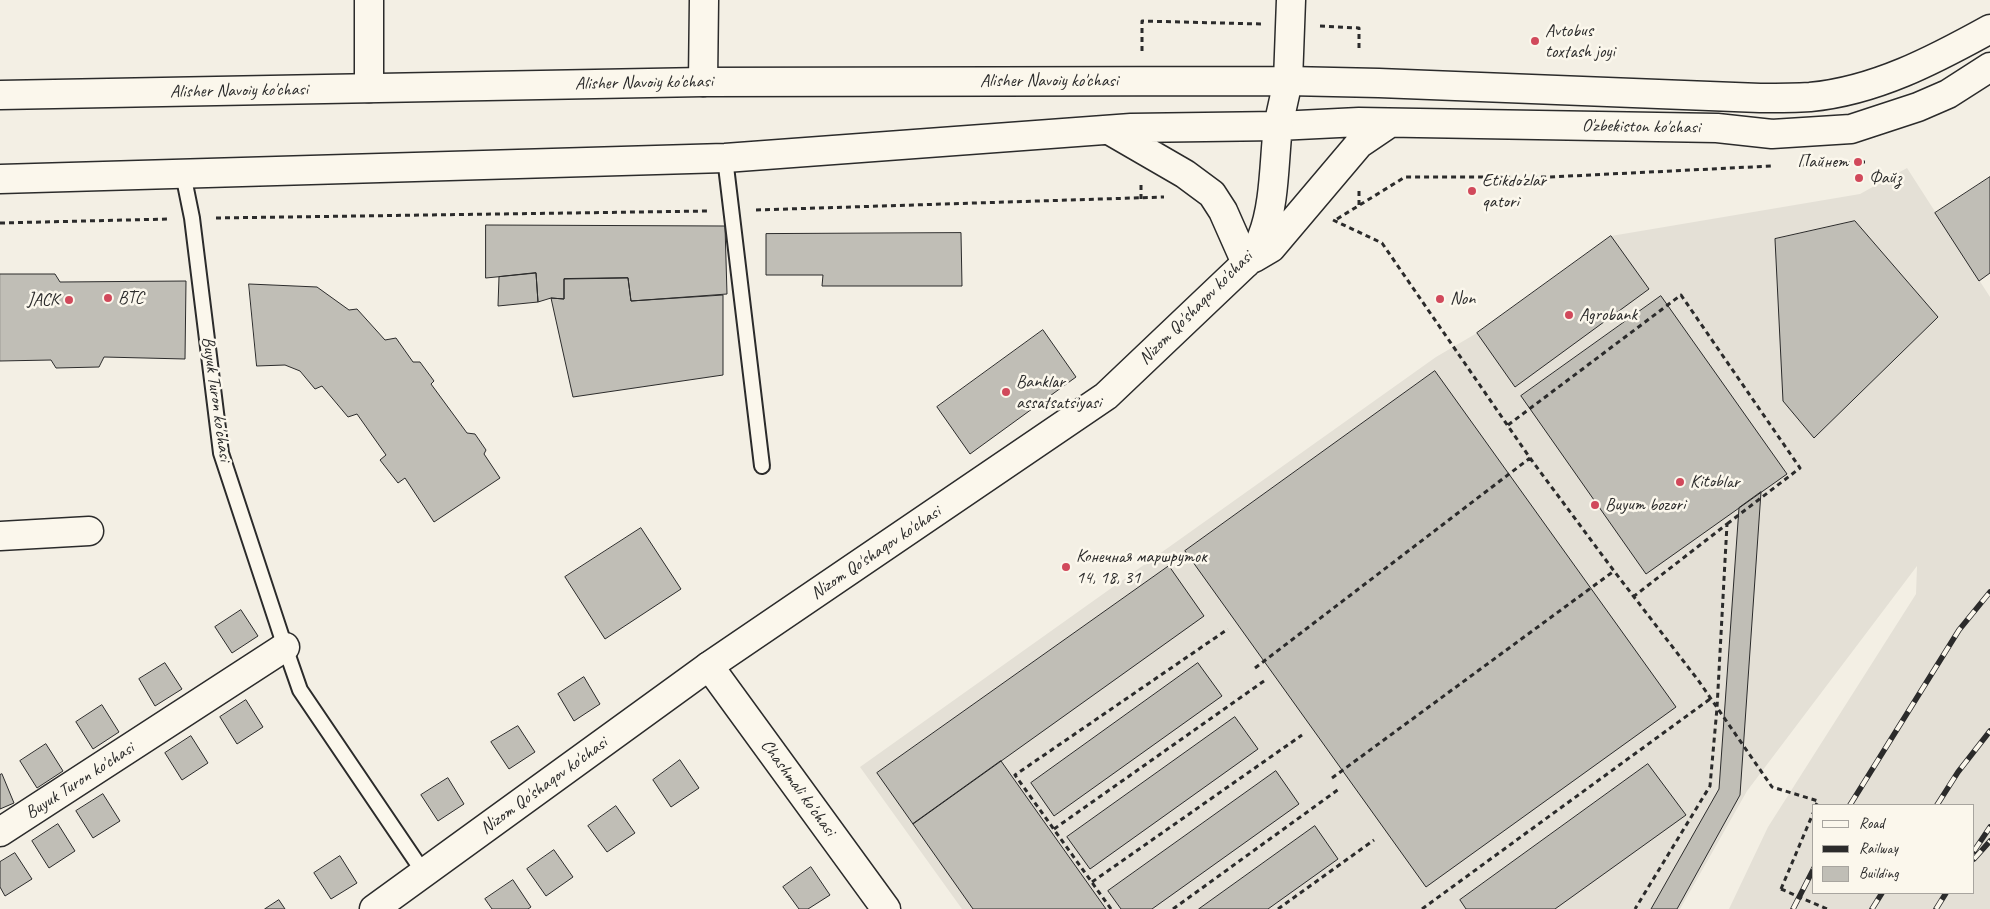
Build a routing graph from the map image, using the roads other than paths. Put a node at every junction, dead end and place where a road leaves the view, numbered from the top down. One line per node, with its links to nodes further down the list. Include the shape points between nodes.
1 (369, 0): 8 (main road)
2 (704, 0): 7 (main road)
3 (1291, 0): 6 (main road, Nizom Qo'shaqov ko'chasi)
4 (1990, 29): 6 (main road, O'zbekiston ko'chasi, via 1914,69 1862,87 1811,97 1760,98)
5 (1990, 67): 10 (main road, O'zbekiston ko'chasi, via 1948,94 1851,129 1772,134 1717,128)
6 (1288, 81): 7 (main road, Alisher Navoiy ko'chasi); 11 (main road, Nizom Qo'shaqov ko'chasi)
7 (703, 82): 8 (main road, Alisher Navoiy ko'chasi)
8 (370, 88): 9 (main road, Alisher Navoiy ko'chasi)
9 (0, 95)
10 (1390, 123): 11 (main road, O'zbekiston ko'chasi); 16 (main road, via 1359,144 1271,248)
11 (1278, 126): 12 (main road); 16 (main road, Nizom Qo'shaqov ko'chasi, via 1268,217 1262,237)
12 (1109, 130): 13 (main road); 16 (main road, via 1185,174 1212,194 1223,210)
13 (725, 158): 14 (main road); 17 (lane)
14 (183, 174): 15 (main road); 20 (lane, Buyuk Turon ko'chasi, via 192,218 221,453)
15 (0, 179)
16 (1246, 263): 21 (main road, Nizom Qo'shaqov ko'chasi, via 1106,396)
17 (762, 466)
18 (89, 530): 19 (main road)
19 (0, 536)
20 (285, 647): 22 (main road, Buyuk Turon ko'chasi); 23 (lane, Buyuk Turon ko'chasi, via 300,690)
21 (709, 666): 23 (main road, Nizom Qo'shaqov ko'chasi); 25 (main road, Chashmali ko'chasi)
22 (0, 832)
23 (424, 873): 24 (main road, Nizom Qo'shaqov ko'chasi)
24 (374, 909)
25 (886, 909)

